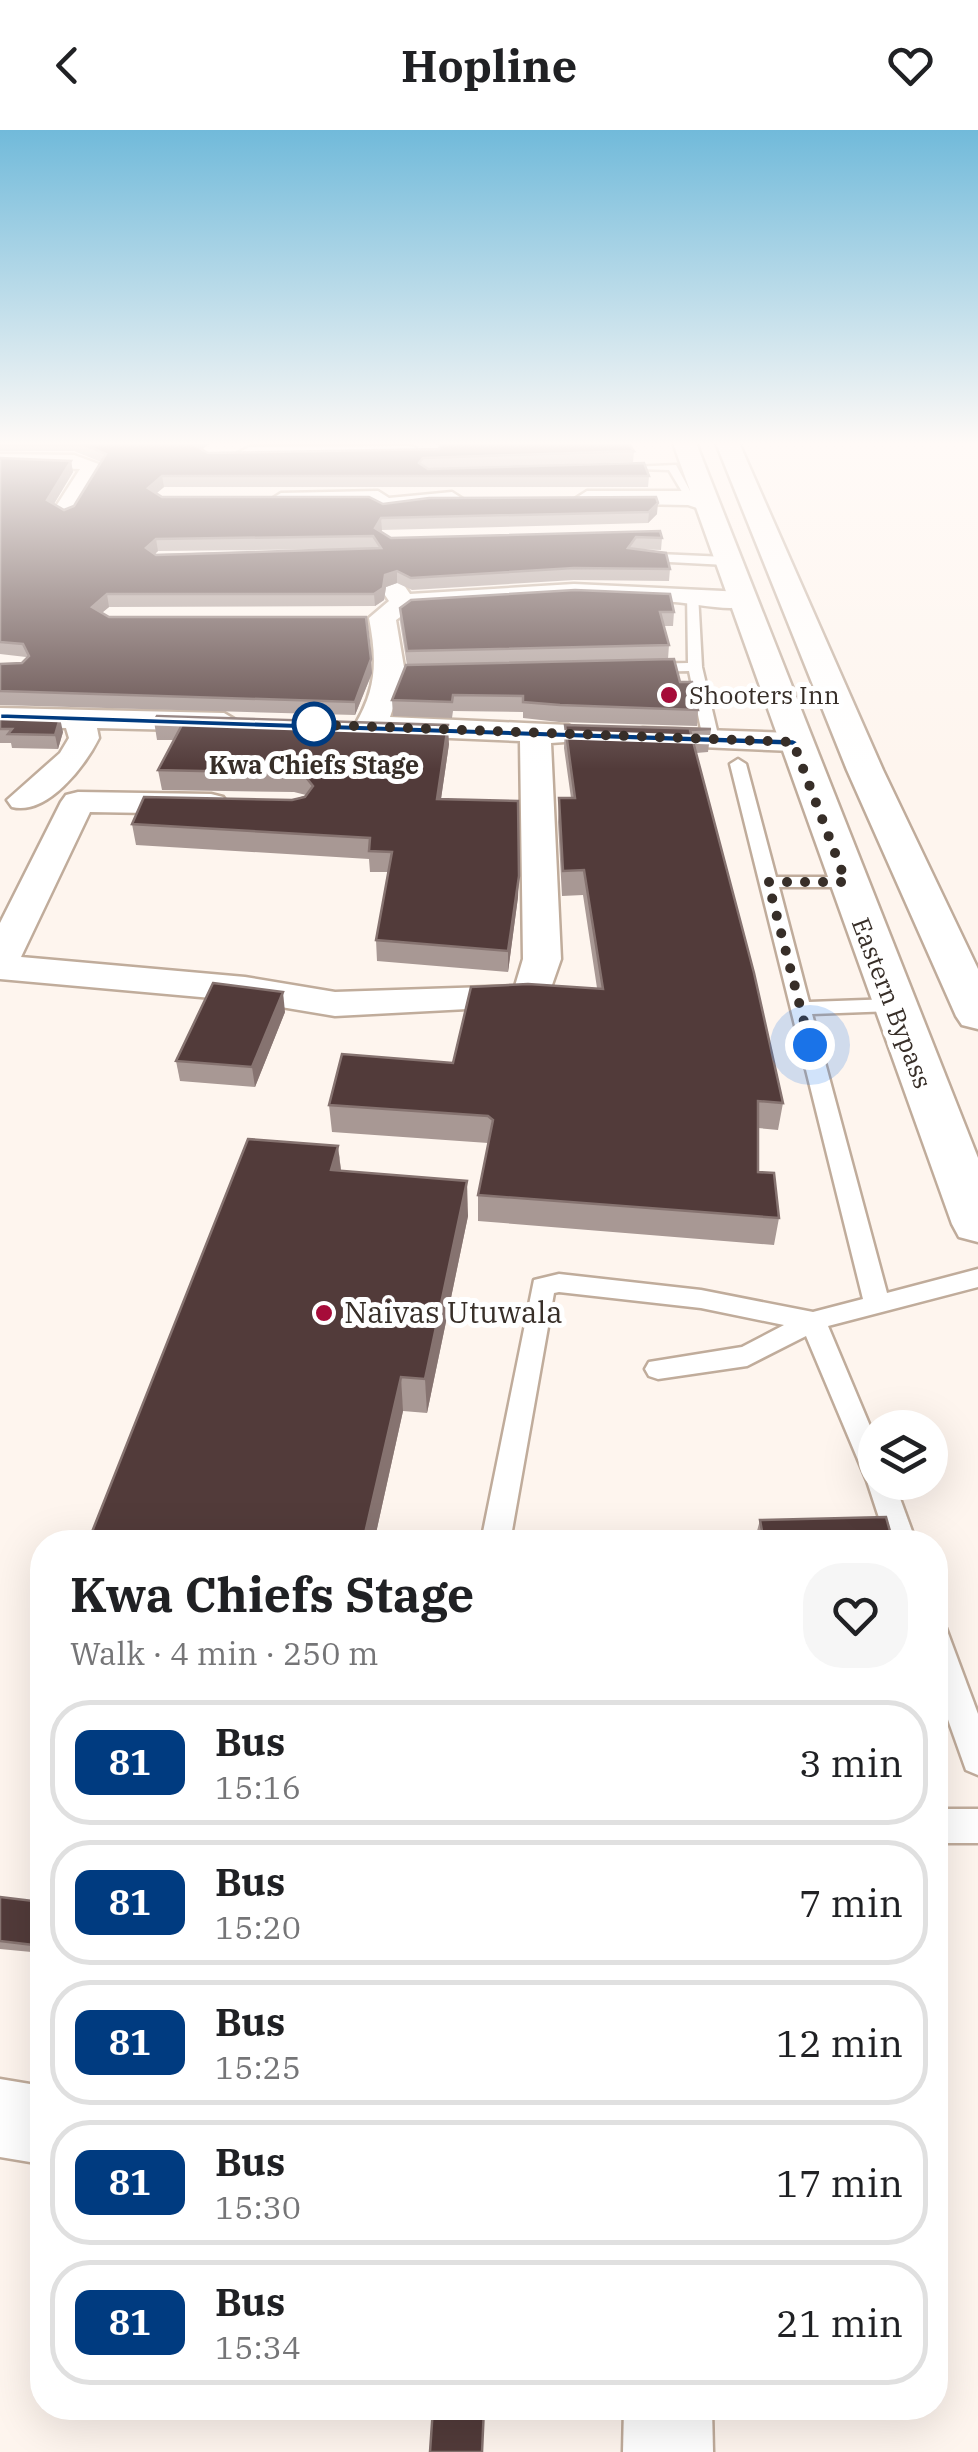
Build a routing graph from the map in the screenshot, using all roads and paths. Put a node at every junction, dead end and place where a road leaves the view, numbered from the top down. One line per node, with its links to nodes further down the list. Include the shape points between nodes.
1 (383, 551): 8 (street)
2 (722, 551): 5 (main road, Eastern Bypass)
3 (772, 551): 28 (main road)
4 (635, 556): 5 (lane)
5 (726, 560): 7 (main road, Eastern Bypass)
6 (692, 594): 7 (street); 8 (street, via 503,592); 9 (lane)
7 (744, 600): 18 (main road, Eastern Bypass)
8 (382, 613): 15 (street, via 403,673)
9 (695, 667): 10 (lane); 17 (lane)
10 (619, 668)
11 (0, 717): 12 (street)
12 (79, 719): 13 (street); 20 (street, via 84,738 74,758)
13 (254, 723)
14 (332, 725): 15 (street)
15 (370, 726): 16 (street)
16 (536, 732): 17 (street); 25 (street, via 542,959 532,998 335,1004)
17 (711, 740): 18 (street)
18 (793, 742): 24 (main road, Eastern Bypass)
19 (738, 764): 23 (lane)
20 (12, 799): 21 (street)
21 (78, 802): 22 (street); 25 (street)
22 (235, 805)
23 (768, 882): 24 (lane); 27 (lane)
24 (846, 882): 26 (main road, Eastern Bypass)
25 (0, 964)
26 (892, 1006): 27 (lane); 29 (main road, Eastern Bypass)
27 (800, 1008): 31 (lane)
28 (978, 1016)
29 (978, 1224)
30 (978, 1278): 31 (lane)
31 (878, 1307): 32 (lane)
32 (812, 1322): 33 (lane, via 747,1356); 34 (lane); 36 (lane, via 702,1299 543,1286)
33 (658, 1369)
34 (858, 1432)
35 (886, 1500): 37 (lane)
36 (497, 1530)
37 (897, 1530)
38 (948, 1675): 39 (lane)
39 (978, 1759)
40 (948, 1826): 41 (lane)
41 (978, 1826)
42 (0, 2118): 43 (street)
43 (30, 2122)
44 (668, 2420): 45 (street)
45 (668, 2452)

